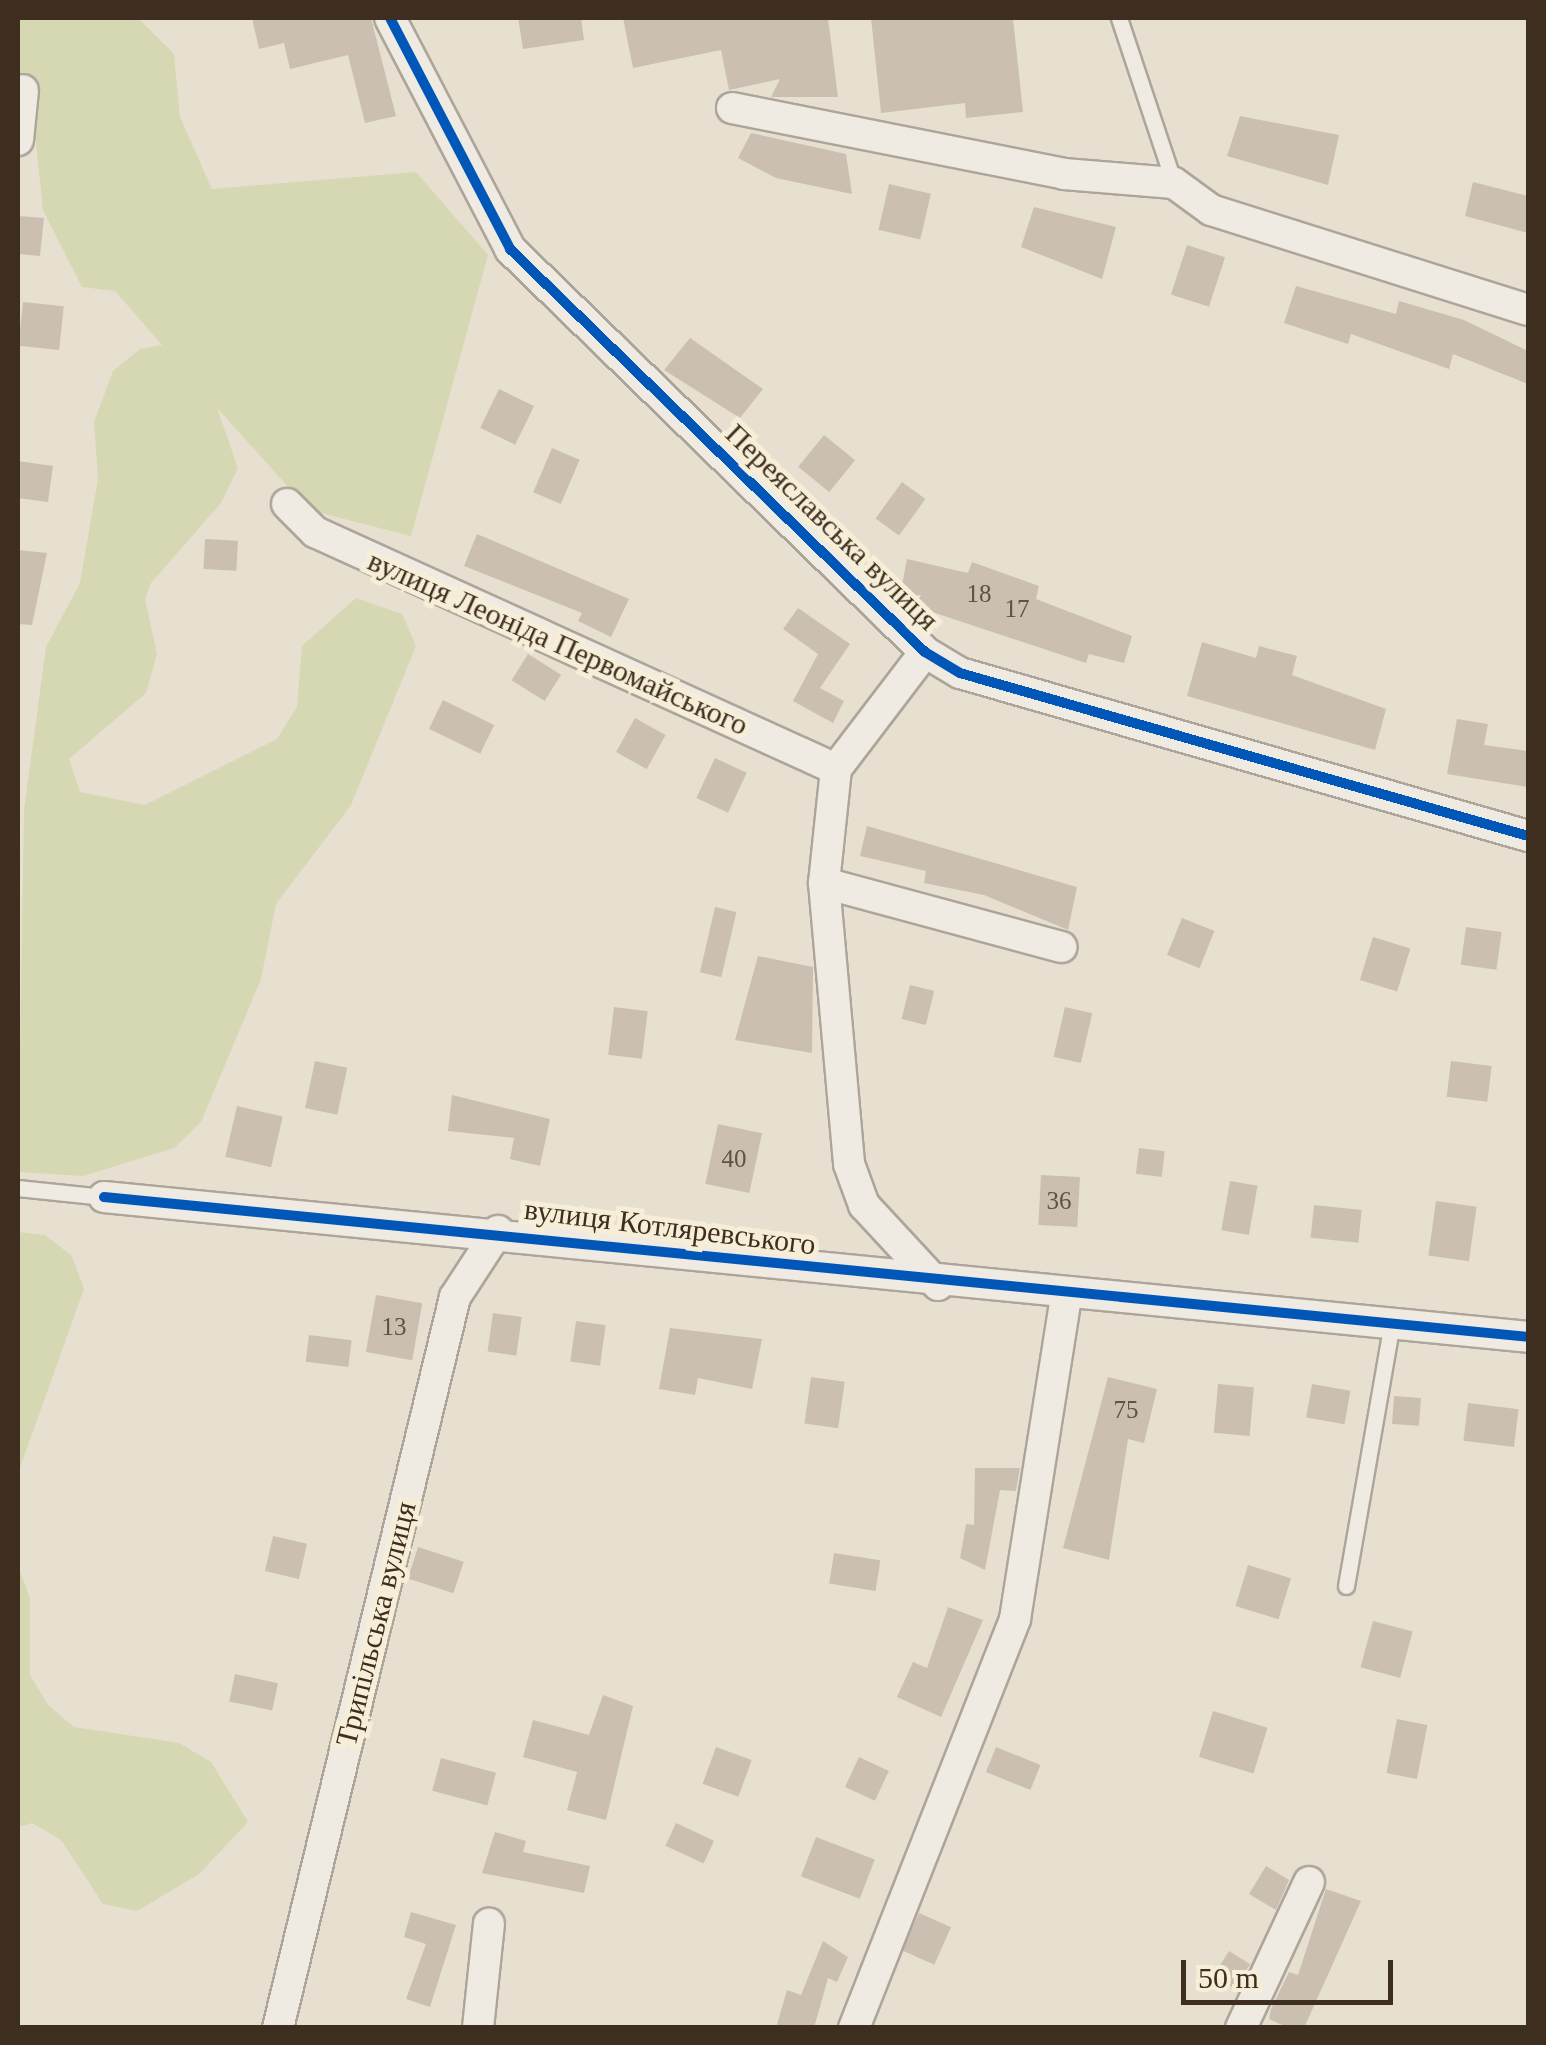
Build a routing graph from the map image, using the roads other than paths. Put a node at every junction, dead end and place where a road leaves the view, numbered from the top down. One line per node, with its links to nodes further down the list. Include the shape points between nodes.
1 (390, 18): 9 (street, Переяславська вулиця, via 510,249)
2 (1119, 18): 6 (lane)
3 (23, 90): 5 (street)
4 (732, 108): 6 (street, via 1064,174)
5 (18, 140)
6 (1174, 183): 7 (street, via 1211,210)
7 (1528, 310)
8 (287, 504): 10 (street, вулиця Леоніда Первомайського, via 316,532)
9 (925, 652): 10 (street); 11 (street, Переяславська вулиця, via 960,672)
10 (836, 769): 12 (street)
11 (1528, 836)
12 (824, 882): 13 (street); 17 (street, via 849,1164 864,1204)
13 (1062, 947)
14 (18, 1188): 15 (lane, вулиця Котляревського)
15 (104, 1198): 16 (street, вулиця Котляревського)
16 (498, 1231): 17 (street, вулиця Котляревського); 24 (street, Трипільська вулиця, via 455,1296)
17 (938, 1285): 18 (street, вулиця Котляревського)
18 (1066, 1297): 19 (street, вулиця Котляревського); 26 (street, via 1014,1619)
19 (1392, 1322): 20 (street, вулиця Котляревського); 21 (lane)
20 (1528, 1338)
21 (1346, 1586)
22 (1309, 1882): 27 (street)
23 (489, 1924): 25 (street)
24 (278, 2028)
25 (478, 2028)
26 (854, 2028)
27 (1241, 2028)

